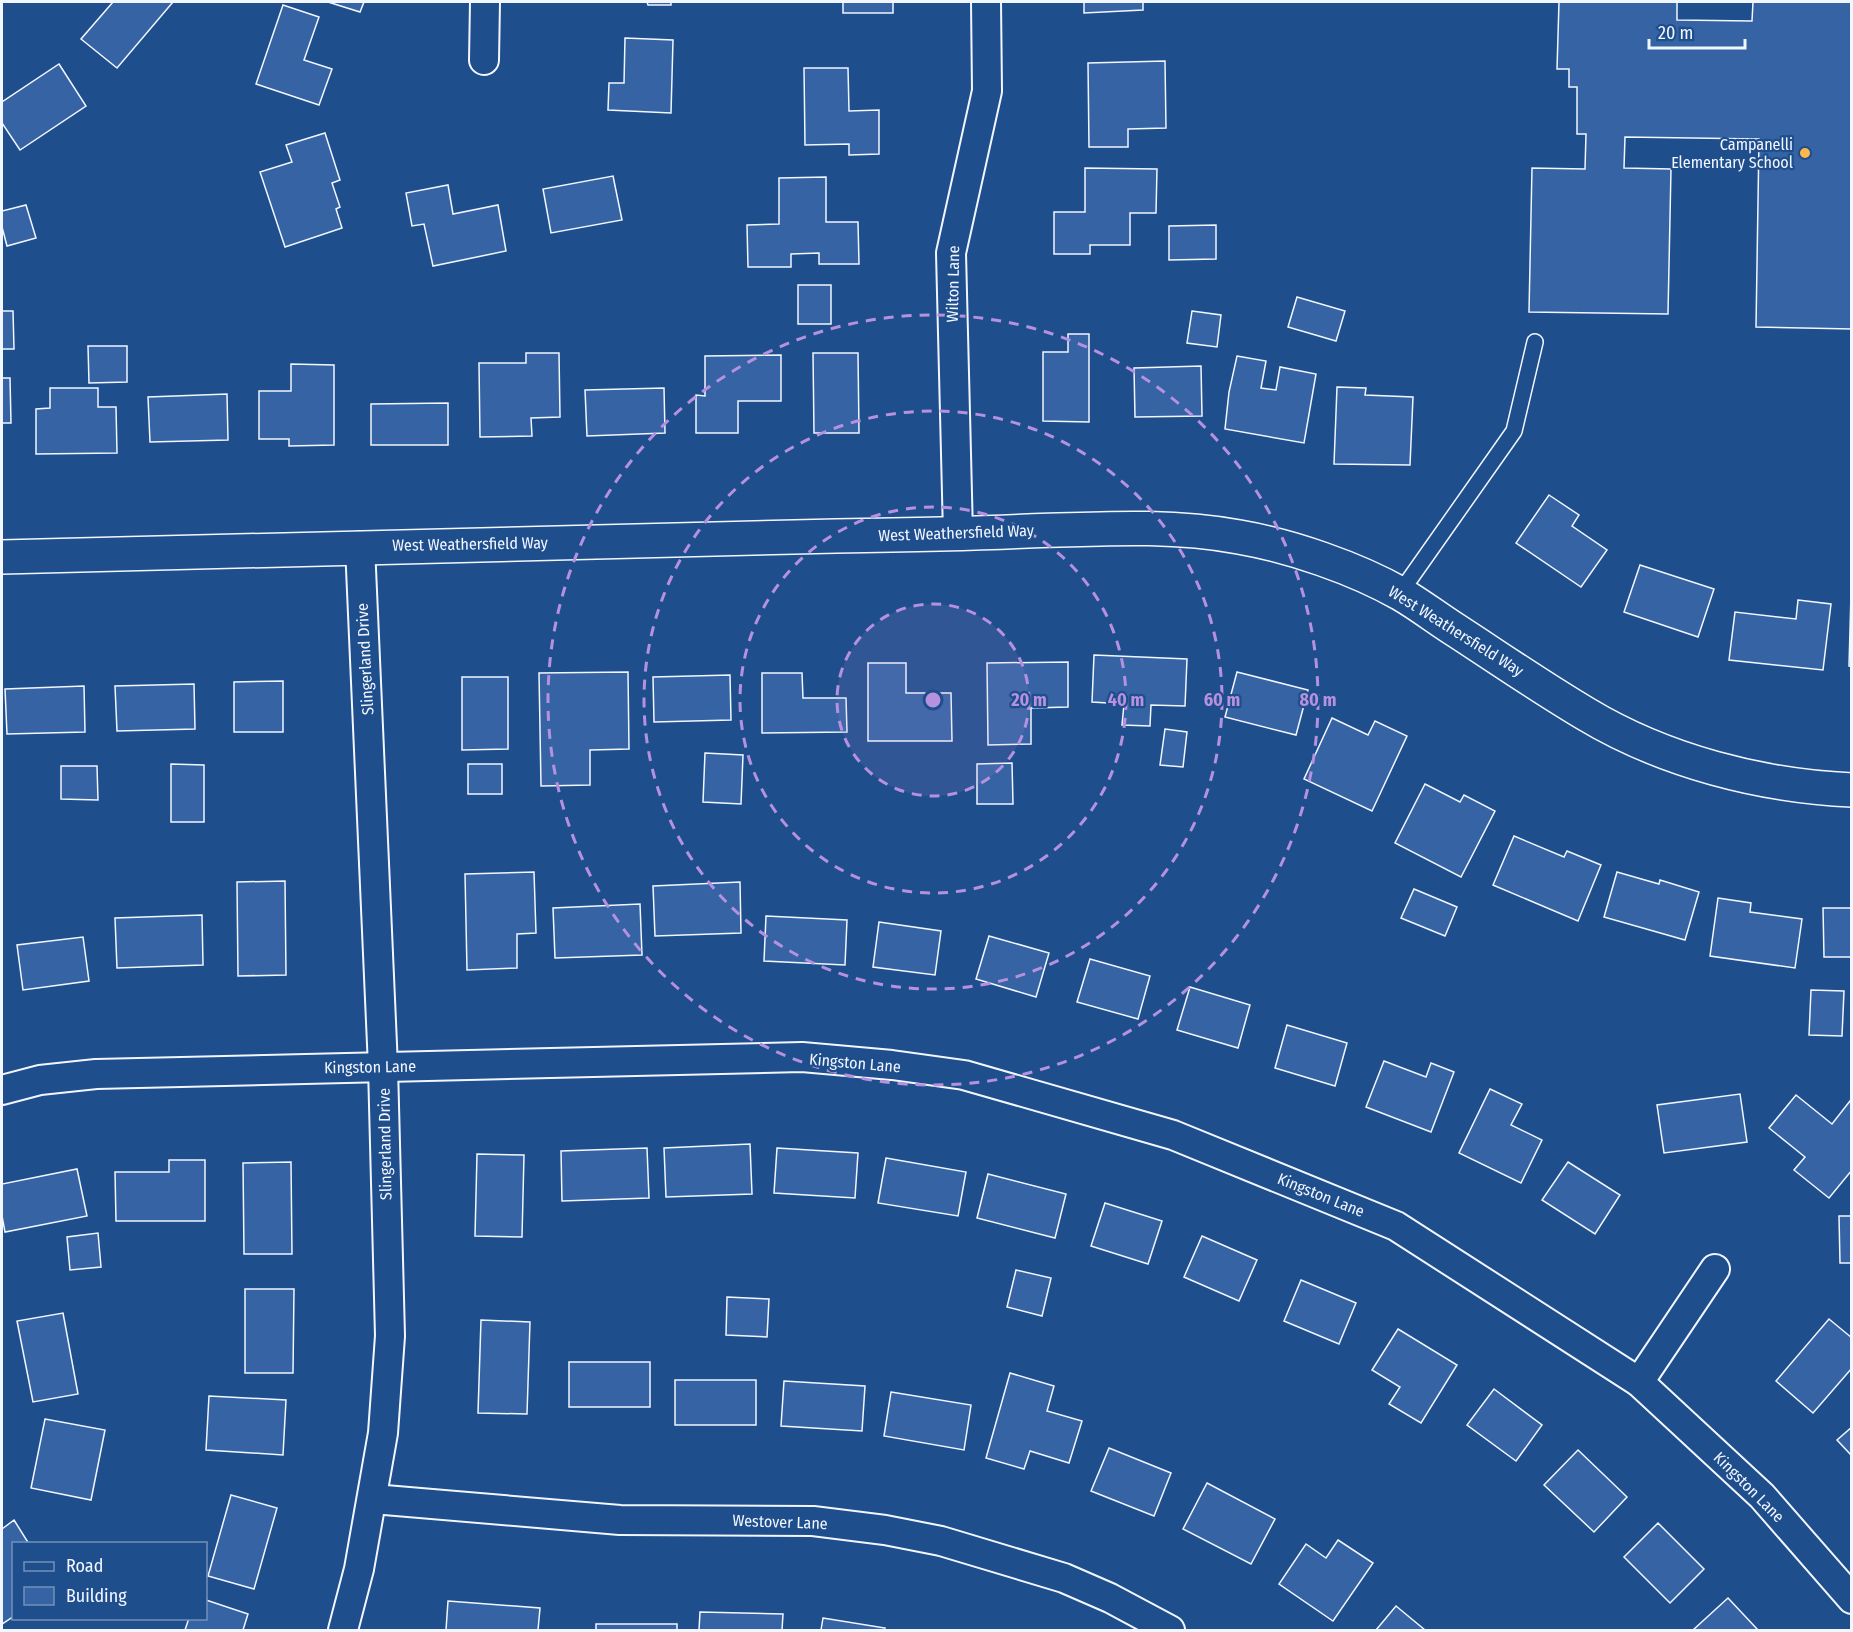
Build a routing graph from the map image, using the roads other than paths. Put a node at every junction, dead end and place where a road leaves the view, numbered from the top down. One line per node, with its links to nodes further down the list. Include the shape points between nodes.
1 (485, 2): 3 (street)
2 (986, 2): 5 (street, Wilton Lane, via 987,91 951,253)
3 (484, 60)
4 (1535, 342): 8 (lane, via 1514,431)
5 (958, 534): 6 (street, West Weathersfield Way); 8 (street, West Weathersfield Way, via 1144,527 1194,530 1289,549 1341,566)
6 (360, 546): 7 (street, West Weathersfield Way); 10 (street, Slingerland Drive)
7 (2, 557)
8 (1400, 593): 9 (street, West Weathersfield Way, via 1590,717 1640,741 1740,774 1794,785)
9 (1851, 790)
10 (383, 1067): 11 (street, Kingston Lane, via 96,1074 40,1080); 13 (street, Kingston Lane, via 802,1057 964,1075 1173,1135 1396,1226); 14 (street, Slingerland Drive, via 390,1336)
11 (2, 1090)
12 (1715, 1269): 13 (street)
13 (1639, 1382): 15 (street, Kingston Lane, via 1761,1496)
14 (373, 1499): 16 (street, Slingerland Drive); 17 (street, Westover Lane, via 620,1520 813,1521 885,1530 941,1541 1064,1578)
15 (1851, 1599)
16 (344, 1630)
17 (1170, 1630)

